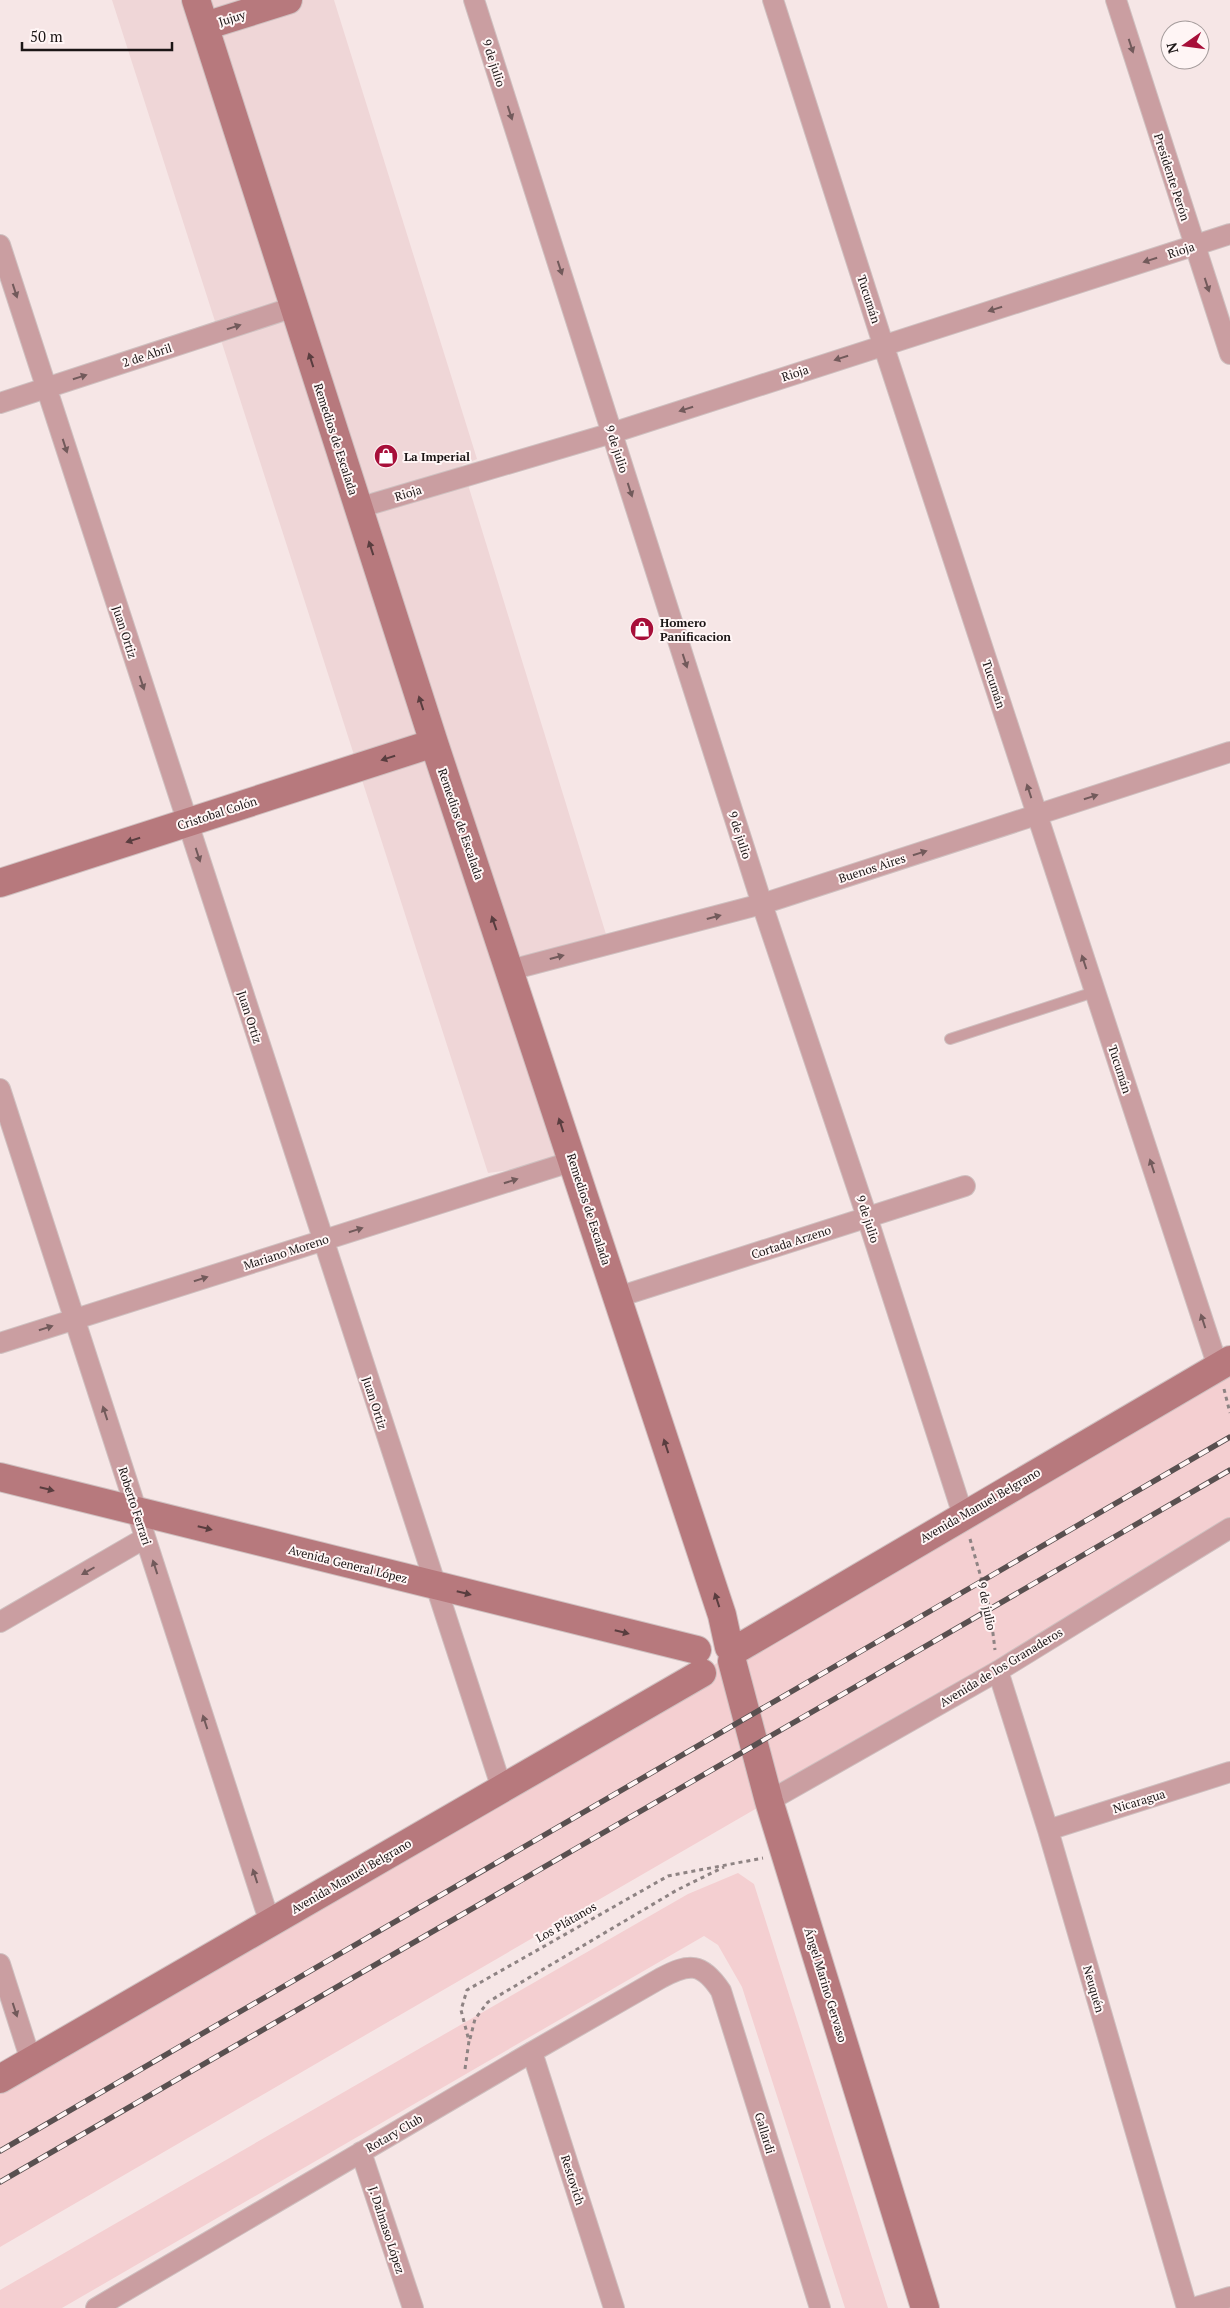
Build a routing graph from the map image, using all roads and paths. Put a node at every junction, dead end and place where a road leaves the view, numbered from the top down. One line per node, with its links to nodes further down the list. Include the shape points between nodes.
1 (196, 0): 6 (main road, Remedios de Escalada)
2 (288, 0): 6 (main road, Jujuy)
3 (474, 0): 15 (street, 9 de julio, one-way to 15)
4 (773, 0): 11 (street, Tucumán)
5 (1116, 0): 9 (street, Presidente Perón, one-way to 9)
6 (205, 26): 10 (main road, Remedios de Escalada)
7 (1230, 234): 9 (street, Rioja)
8 (0, 245): 13 (street, Juan Ortiz, one-way to 13)
9 (1194, 246): 11 (street, Rioja, one-way to 11); 12 (street, Presidente Perón, one-way to 12)
10 (294, 307): 13 (street, 2 de Abril, one-way to 10); 16 (main road, Remedios de Escalada, one-way to 10)
11 (883, 344): 15 (street, Rioja, one-way to 15); 19 (street, Tucumán, one-way to 11)
12 (1230, 354)
13 (46, 388): 14 (street, 2 de Abril); 20 (street, Juan Ortiz, one-way to 20)
14 (0, 402)
15 (612, 433): 16 (street, Rioja); 22 (street, 9 de julio, one-way to 22)
16 (358, 508): 17 (main road, Remedios de Escalada, one-way to 16)
17 (434, 743): 20 (main road, Cristobal Colón, one-way to 20); 23 (main road, Remedios de Escalada, one-way to 17)
18 (1230, 752): 19 (street, Buenos Aires, one-way to 18)
19 (1036, 814): 22 (street, Buenos Aires, one-way to 19); 24 (street, Tucumán, one-way to 19)
20 (187, 823): 21 (main road, Cristobal Colón, one-way to 21); 30 (street, Juan Ortiz, one-way to 30)
21 (0, 883)
22 (762, 904): 23 (street, Buenos Aires, one-way to 22); 29 (street, 9 de julio)
23 (510, 970): 27 (main road, Remedios de Escalada, one-way to 23)
24 (1094, 992): 25 (lane); 34 (street, Tucumán, one-way to 24)
25 (950, 1039)
26 (0, 1089): 32 (street, Roberto Ferrari)
27 (573, 1161): 30 (street, Mariano Moreno, one-way to 27); 31 (main road, Remedios de Escalada)
28 (965, 1186): 29 (street, Cortada Arzeno)
29 (867, 1217): 31 (street, Cortada Arzeno); 37 (street, 9 de julio)
30 (322, 1240): 32 (street, Mariano Moreno, one-way to 30); 40 (street, Juan Ortiz)
31 (618, 1298): 42 (main road, Remedios de Escalada, one-way to 31, via 722,1615)
32 (75, 1319): 33 (street, Mariano Moreno, one-way to 32); 36 (street, Roberto Ferrari, one-way to 32)
33 (0, 1343)
34 (1224, 1364): 37 (main road, Avenida Manuel Belgrano)
35 (0, 1477): 36 (main road, Avenida General López, one-way to 36)
36 (136, 1511): 39 (street, Roberto Ferrari); 40 (main road, Avenida General López, one-way to 40)
37 (963, 1515): 42 (main road, Avenida Manuel Belgrano); 44 (path, 9 de julio, via 990,1609)
38 (1230, 1528): 44 (street, Avenida de los Granaderos)
39 (145, 1538): 41 (street, one-way to 41); 51 (street, Roberto Ferrari, one-way to 39)
40 (434, 1586): 43 (main road, Avenida General López, one-way to 43); 46 (street, Juan Ortiz)
41 (0, 1622)
42 (731, 1653): 43 (main road, Avenida Manuel Belgrano, via 716,1640 708,1640); 47 (main road, Ángel Marino Gervaso)
43 (700, 1661): 46 (main road, Avenida Manuel Belgrano)
44 (998, 1671): 47 (street, Avenida de los Granaderos); 48 (street, Neuquén)
45 (1230, 1772): 48 (street, Nicaragua)
46 (502, 1789): 51 (main road, Avenida Manuel Belgrano)
47 (769, 1801): 49 (main road, Ángel Marino Gervaso)
48 (1048, 1830): 67 (street, Neuquén)
49 (786, 1854): 50 (path, Los Plátanos); 66 (main road, Ángel Marino Gervaso)
50 (729, 1864): 54 (path, Los Plátanos, via 677,1890 488,2002 475,2019); 54 (path, Los Plátanos, via 668,1876 467,1990 460,2010)
51 (270, 1923): 56 (main road, Avenida Manuel Belgrano)
52 (0, 1964): 56 (street, one-way to 56)
53 (696, 1967): 55 (street, Rotary Club, via 678,1969); 65 (street, Gallardi, via 710,1975 720,1990)
54 (469, 2041): 58 (path, Los Plátanos)
55 (532, 2052): 58 (street, Rotary Club); 64 (street, Restovich)
56 (31, 2061): 57 (main road, Avenida Manuel Belgrano)
57 (0, 2079)
58 (462, 2093): 59 (street, Rotary Club)
59 (361, 2152): 61 (street, Rotary Club); 63 (street, J. Dalmaso López)
60 (1230, 2297): 68 (street)
61 (124, 2300): 62 (street, Rotary Club)
62 (96, 2308)
63 (413, 2308)
64 (614, 2308)
65 (820, 2308)
66 (925, 2308)
67 (1187, 2308)
68 (1193, 2308)

